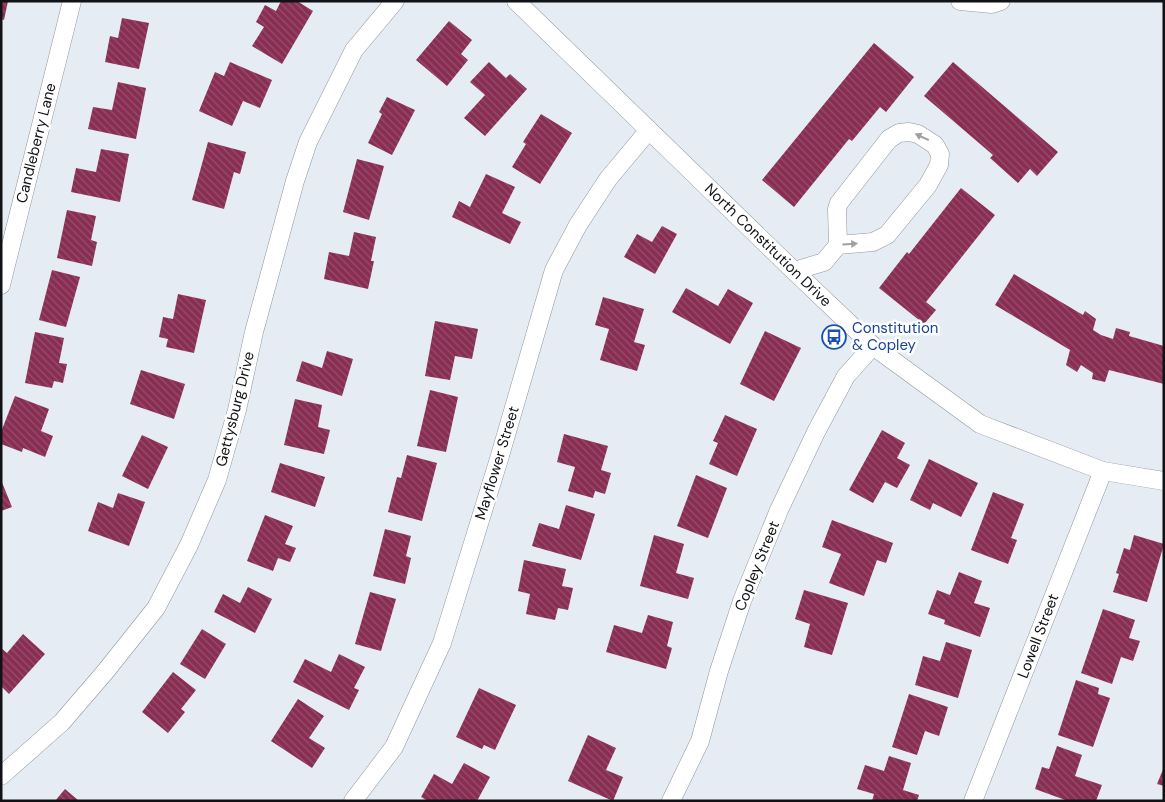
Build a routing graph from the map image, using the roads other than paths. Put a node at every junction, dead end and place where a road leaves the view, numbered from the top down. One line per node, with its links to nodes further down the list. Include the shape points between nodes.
1 (72, 1): 9 (street, Candleberry Lane)
2 (395, 1): 13 (street, Gettysburg Drive, via 354,50 308,142 292,190 219,471 189,545 156,608 106,672 62,722)
3 (516, 1): 6 (street, North Constitution Drive)
4 (960, 1): 5 (street, via 992,4)
5 (1002, 1)
6 (649, 130): 8 (street, North Constitution Drive); 14 (street, Mayflower Street, via 608,179 554,270 442,643 394,747)
7 (838, 245): 7 (street, one-way to 7, via 874,242 887,235 928,185 939,165 940,154 935,145 909,132 888,139 839,203); 8 (street, via 824,262)
8 (794, 271): 10 (street, North Constitution Drive)
9 (1, 285)
10 (873, 346): 11 (street, North Constitution Drive, via 980,424); 15 (street, Copley Street, via 846,376 779,510 742,601 700,741)
11 (1103, 470): 12 (street, North Constitution Drive); 16 (street, Lowell Street)
12 (1164, 481)
13 (1, 776)
14 (353, 801)
15 (670, 801)
16 (973, 801)

